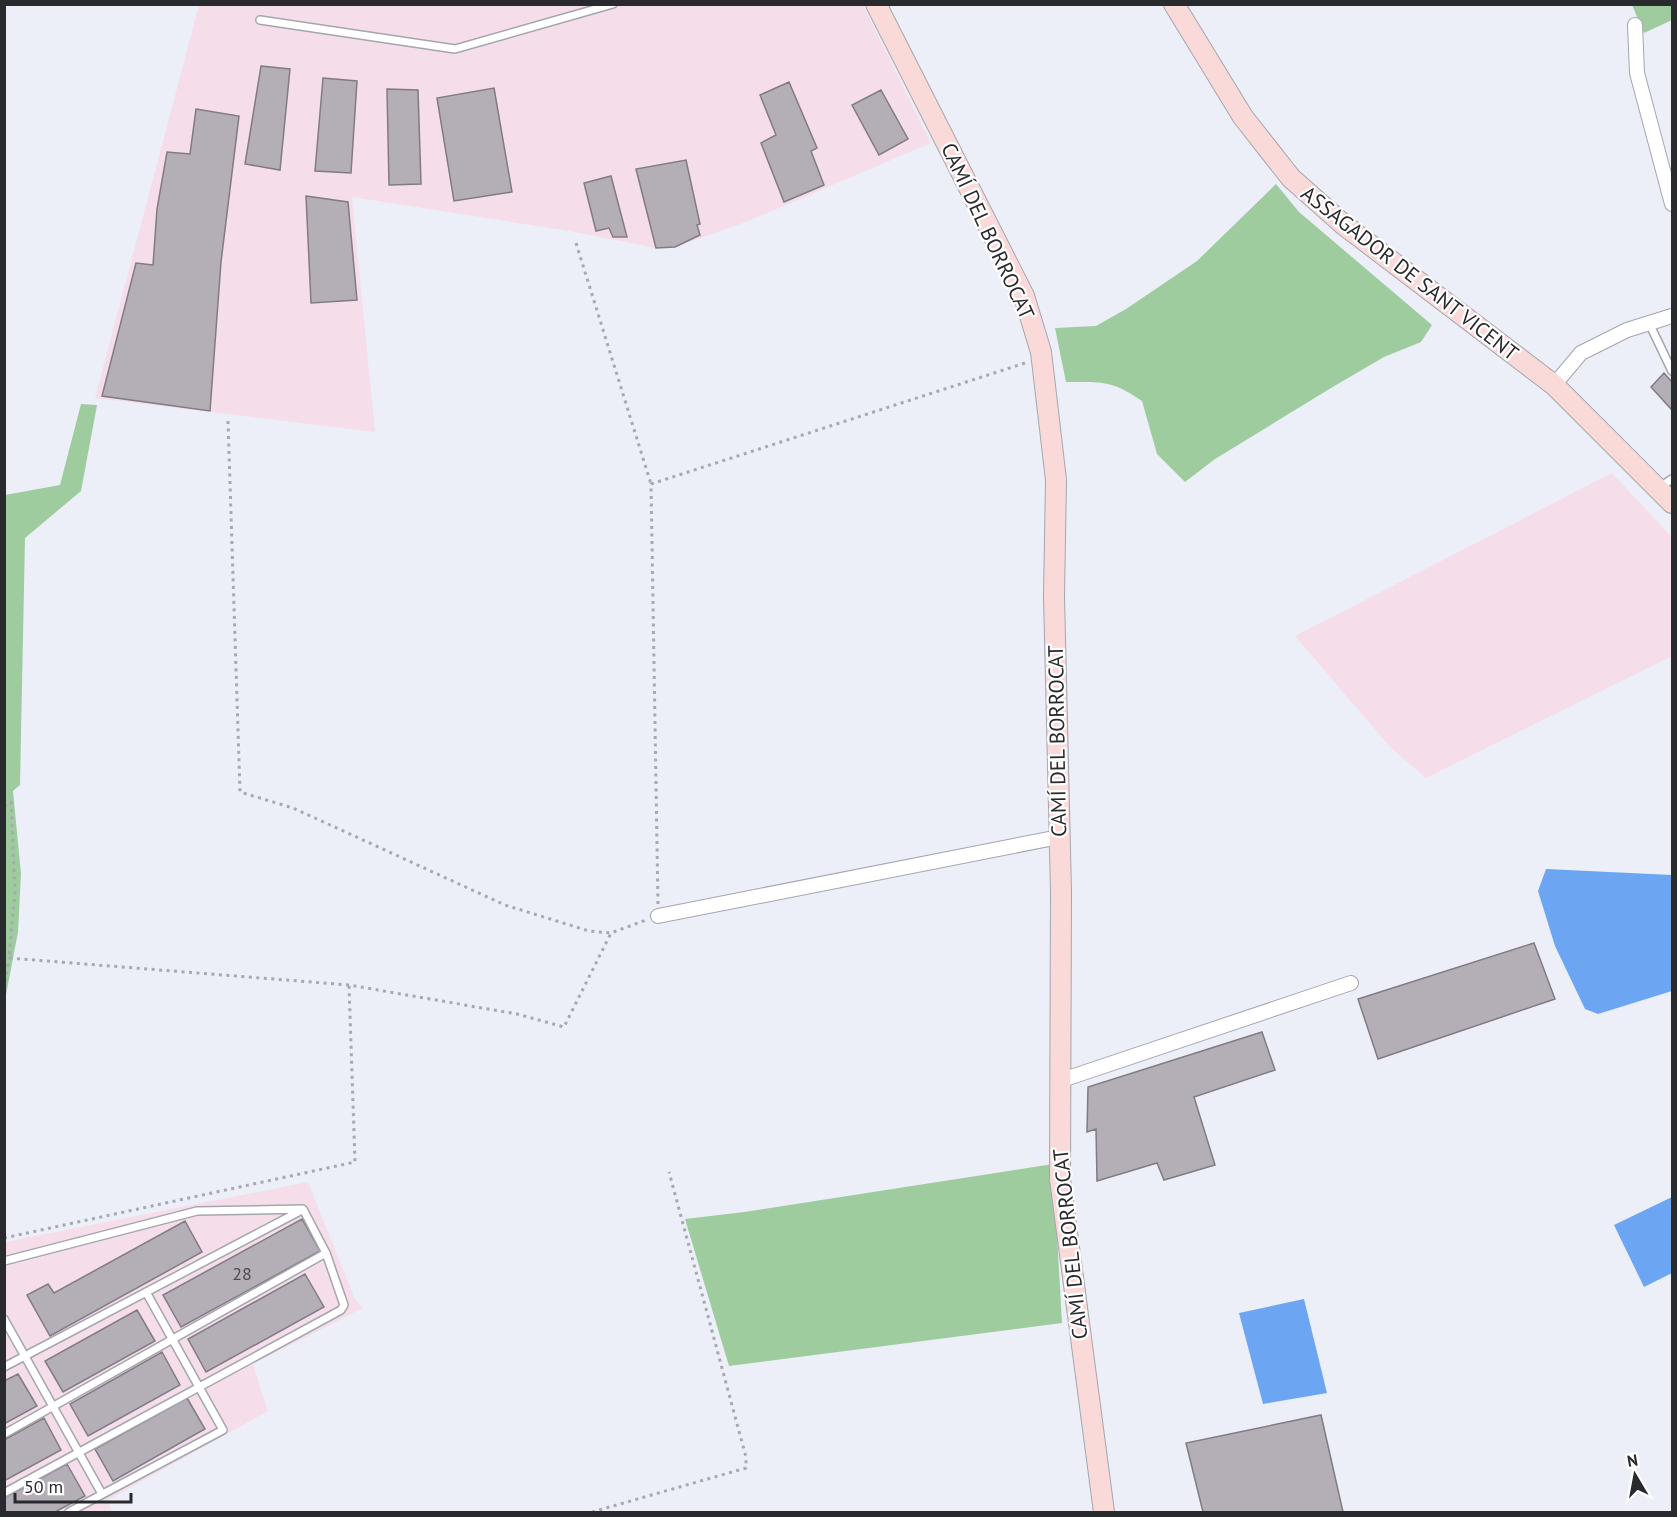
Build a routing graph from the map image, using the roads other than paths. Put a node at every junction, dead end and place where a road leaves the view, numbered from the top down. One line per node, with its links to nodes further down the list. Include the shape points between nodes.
1 (613, 4): 4 (lane, via 455,49)
2 (876, 4): 13 (street, CAMÍ DEL BORROCAT, via 1023,296 1041,358 1056,480)
3 (1174, 4): 10 (street, ASSAGADOR DE SANT VICENT, via 1243,117 1291,178 1344,225)
4 (260, 20)
5 (1635, 25): 6 (street, via 1637,73)
6 (1672, 204)
7 (1672, 316): 8 (street)
8 (1650, 323): 9 (lane); 10 (street, via 1581,353)
9 (1672, 371)
10 (1554, 385): 11 (street, ASSAGADOR DE SANT VICENT)
11 (1665, 484): 12 (street, ASSAGADOR DE SANT VICENT)
12 (1672, 503)
13 (1059, 837): 14 (street); 16 (street, CAMÍ DEL BORROCAT)
14 (658, 916)
15 (1351, 983): 16 (street)
16 (1059, 1081): 32 (street, CAMÍ DEL BORROCAT, via 1060,1179)
17 (303, 1209): 18 (lane); 19 (lane, via 197,1211); 20 (lane)
18 (326, 1253): 22 (lane); 25 (lane, via 344,1298 341,1310)
19 (4, 1261)
20 (146, 1292): 22 (lane); 23 (lane)
21 (4, 1319): 23 (lane)
22 (172, 1340): 25 (lane); 26 (lane)
23 (25, 1356): 24 (lane); 26 (lane)
24 (4, 1367)
25 (200, 1386): 28 (lane); 30 (lane, via 223,1430)
26 (54, 1406): 27 (lane); 28 (lane)
27 (4, 1434)
28 (79, 1452): 29 (lane); 30 (lane)
29 (4, 1492)
30 (102, 1494): 31 (lane)
31 (69, 1512)
32 (1104, 1512)

